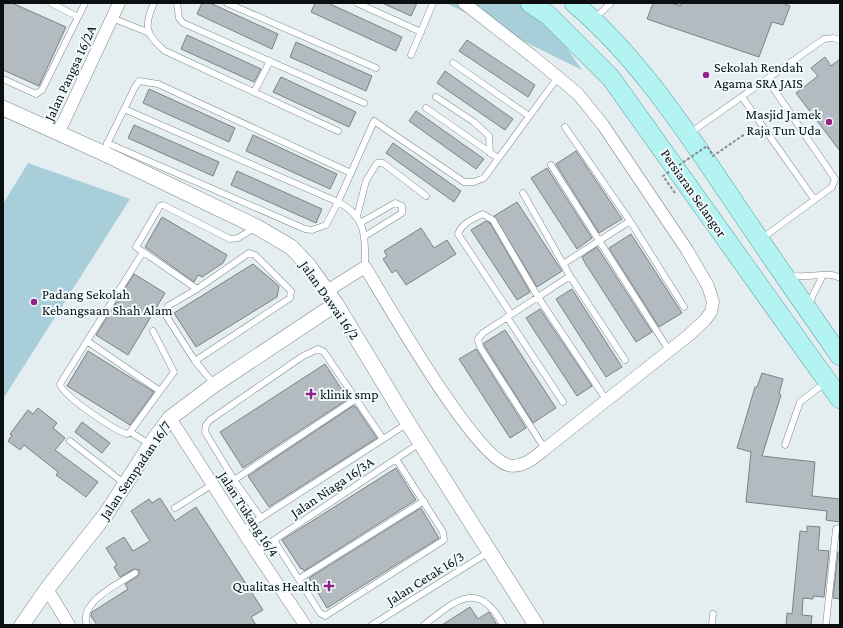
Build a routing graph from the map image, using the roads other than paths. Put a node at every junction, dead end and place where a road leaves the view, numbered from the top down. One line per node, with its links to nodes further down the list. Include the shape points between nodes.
1 (51, 3): 13 (lane)
2 (85, 3): 13 (lane)
3 (119, 3): 14 (street, Jalan Pangsa 16/2A)
4 (154, 3): 16 (lane)
5 (177, 3): 20 (lane, via 179,18 183,23)
6 (227, 3): 22 (lane)
7 (357, 3): 17 (lane)
8 (432, 3): 17 (lane)
9 (464, 3): 23 (street)
10 (530, 3): 74 (main road, Persiaran Selangor, via 548,15 611,78)
11 (574, 3): 15 (main road, Persiaran Selangor)
12 (611, 3): 15 (lane)
13 (78, 17): 24 (lane, via 42,90 36,94)
14 (112, 18): 16 (lane); 36 (street, Jalan Pangsa 16/2A)
15 (594, 19): 37 (main road, Persiaran Selangor, via 628,56)
16 (147, 32): 26 (lane, via 151,40 165,50)
17 (421, 32): 19 (lane)
18 (840, 40): 25 (lane, via 824,39)
19 (411, 55)
20 (270, 61): 26 (lane); 29 (lane)
21 (453, 63): 33 (lane)
22 (376, 68)
23 (558, 77): 33 (lane); 70 (street, via 578,94 603,124 708,286 713,302 711,312)
24 (3, 79)
25 (767, 79): 28 (lane); 45 (lane, via 834,176 832,187)
26 (254, 92): 35 (lane)
27 (436, 97): 39 (lane, via 474,122 489,136)
28 (742, 97): 37 (lane); 45 (lane)
29 (364, 103)
30 (3, 108): 36 (street, Jalan Dawai 16/2)
31 (426, 108): 39 (lane)
32 (124, 109): 38 (lane); 42 (lane, via 140,82 158,84); 46 (lane)
33 (529, 116): 40 (lane)
34 (565, 127): 48 (lane)
35 (338, 131)
36 (58, 134): 38 (street, Jalan Dawai 16/2)
37 (689, 134): 52 (main road, Persiaran Selangor)
38 (105, 148): 46 (lane, via 305,229 312,230 326,225); 50 (street, Jalan Dawai 16/2)
39 (490, 153): 40 (lane)
40 (498, 158): 42 (lane, via 484,178 464,182 374,121)
41 (551, 165): 53 (lane)
42 (351, 173): 46 (lane)
43 (523, 193): 55 (lane)
44 (426, 196): 47 (lane, via 383,163 377,163 366,181)
45 (814, 199): 52 (lane)
46 (338, 202): 47 (lane)
47 (357, 216): 49 (lane)
48 (630, 221): 53 (lane); 65 (lane)
49 (360, 223): 51 (lane); 51 (lane, via 396,203 402,206 402,213)
50 (257, 227): 54 (lane, via 238,238 230,239 163,205 136,244); 62 (street, Jalan Dawai 16/2, via 291,247)
51 (365, 236): 56 (lane)
52 (760, 240): 57 (main road, Persiaran Selangor)
53 (599, 242): 55 (lane); 70 (lane)
54 (143, 252): 61 (lane); 69 (lane)
55 (563, 264): 59 (lane)
56 (365, 266): 62 (street); 89 (street, via 460,419 491,456 508,466 517,466 528,462)
57 (782, 274): 58 (lane, via 802,277); 66 (main road, Persiaran Selangor)
58 (823, 275): 60 (lane, via 831,274); 66 (lane, via 812,297)
59 (570, 276): 63 (lane); 72 (lane)
60 (840, 278)
61 (196, 289): 73 (lane, via 168,306 164,314); 73 (lane, via 249,253 255,255 291,291 290,298)
62 (327, 291): 64 (street, Jalan Dawai 16/2)
63 (538, 297): 67 (lane); 67 (lane, via 493,220 483,214 472,219 461,227 458,234); 79 (lane)
64 (336, 304): 75 (street, Jalan Sempadan 16/7); 82 (street, Jalan Dawai 16/2)
65 (684, 307)
66 (810, 313): 71 (main road, Persiaran Selangor)
67 (509, 315): 80 (lane); 89 (lane, via 483,333 478,339 480,347)
68 (153, 331): 76 (lane, via 174,372)
69 (87, 341): 76 (lane); 83 (lane, via 60,384 61,389 116,429 127,434)
70 (670, 352): 79 (street)
71 (840, 356)
72 (625, 360)
73 (195, 361): 75 (lane)
74 (828, 381): 78 (main road, Persiaran Selangor); 88 (lane, via 800,402)
75 (214, 385): 81 (street, Jalan Sempadan 16/7)
76 (160, 391): 83 (lane)
77 (356, 399): 84 (lane); 91 (lane); 91 (lane, via 324,352 318,349 303,356 206,425 205,432)
78 (840, 399)
79 (607, 401): 89 (street)
80 (563, 402)
81 (170, 418): 87 (street, Jalan Sempadan 16/7); 93 (street, Jalan Tukang 16/4)
82 (408, 423): 84 (lane); 86 (street, Jalan Dawai 16/2)
83 (130, 432): 87 (lane)
84 (383, 439): 96 (lane)
85 (70, 441): 92 (lane)
86 (421, 442): 90 (lane, Jalan Niaga 16/3A); 101 (street, Jalan Dawai 16/2)
87 (150, 445): 92 (street, Jalan Sempadan 16/7)
88 (785, 445)
89 (545, 449)
90 (396, 459): 94 (lane); 99 (lane, Jalan Niaga 16/3A)
91 (234, 480): 96 (lane)
92 (125, 484): 104 (street, Jalan Sempadan 16/7, via 106,514)
93 (213, 484): 95 (lane); 98 (street, Jalan Tukang 16/4)
94 (424, 501): 103 (lane); 103 (lane, via 444,532 444,540 325,616 320,613)
95 (175, 508)
96 (261, 518): 98 (lane)
97 (840, 528): 115 (lane, via 836,529)
98 (242, 530): 100 (street, Jalan Tukang 16/4)
99 (274, 540): 100 (lane, Jalan Niaga 16/3A); 103 (lane)
100 (256, 552): 109 (street, Jalan Tukang 16/4)
101 (490, 552): 110 (lane, Jalan Cetak 16/3); 113 (street, Jalan Dawai 16/2)
102 (135, 573): 108 (lane, via 94,600 86,615)
103 (299, 579)
104 (47, 589): 106 (street, Jalan Sempadan 16/7); 107 (street)
105 (713, 614): 114 (lane)
106 (22, 625)
107 (69, 625)
108 (87, 625)
109 (305, 625)
110 (372, 625)
111 (424, 625): 112 (lane, via 457,600 470,597 481,599 490,606)
112 (503, 625)
113 (536, 625)
114 (712, 625)
115 (826, 625)

